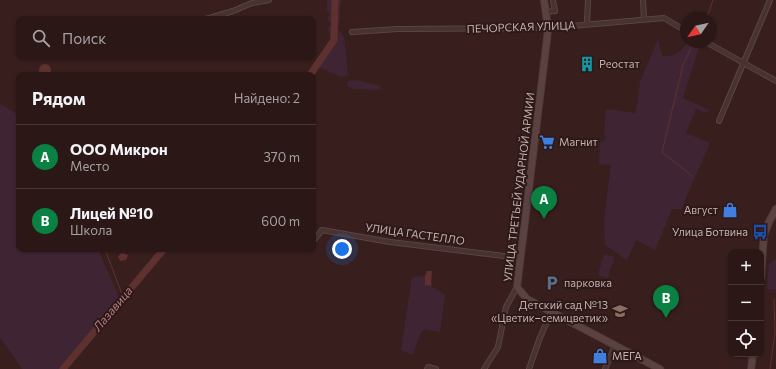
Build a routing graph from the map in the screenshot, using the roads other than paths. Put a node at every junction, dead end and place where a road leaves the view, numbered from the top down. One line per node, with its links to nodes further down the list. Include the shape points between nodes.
1 (268, 0): 8 (street)
2 (544, 0): 7 (main road, УЛИЦА ТРЕТЬЕЙ УДАРНОЙ АРМИИ)
3 (553, 0): 7 (street, via 555,11)
4 (588, 0): 10 (street)
5 (643, 0): 9 (street)
6 (770, 0): 15 (street)
7 (546, 12): 12 (main road, УЛИЦА ТРЕТЬЕЙ УДАРНОЙ АРМИИ)
8 (216, 16)
9 (644, 19): 10 (street, ПЕЧОРСКАЯ УЛИЦА); 11 (street, ПЕЧОРСКАЯ УЛИЦА, via 664,18)
10 (587, 24): 12 (street, ПЕЧОРСКАЯ УЛИЦА)
11 (680, 27)
12 (548, 28): 13 (street, ПЕЧОРСКАЯ УЛИЦА, via 398,29); 21 (main road, УЛИЦА ТРЕТЬЕЙ УДАРНОЙ АРМИИ)
13 (352, 32)
14 (716, 48): 15 (street)
15 (742, 63): 16 (street); 17 (street)
16 (776, 81)
17 (719, 121)
18 (776, 209): 20 (main road, via 764,235)
19 (316, 237): 21 (street, УЛИЦА ГАСТЕЛЛО, via 322,230 390,242)
20 (763, 249)
21 (520, 258): 22 (main road, УЛИЦА ТРЕТЬЕЙ УДАРНОЙ АРМИИ)
22 (517, 287): 23 (main road, via 527,299); 28 (street, УЛИЦА ТРЕТЬЕЙ УДАРНОЙ АРМИИ, via 506,307 498,348)
23 (551, 312): 24 (main road); 29 (street)
24 (615, 346): 30 (street); 31 (main road)
25 (753, 357): 32 (main road)
26 (427, 369): 27 (street)
27 (436, 369)
28 (484, 369)
29 (529, 369)
30 (605, 369)
31 (660, 369)
32 (751, 369)

